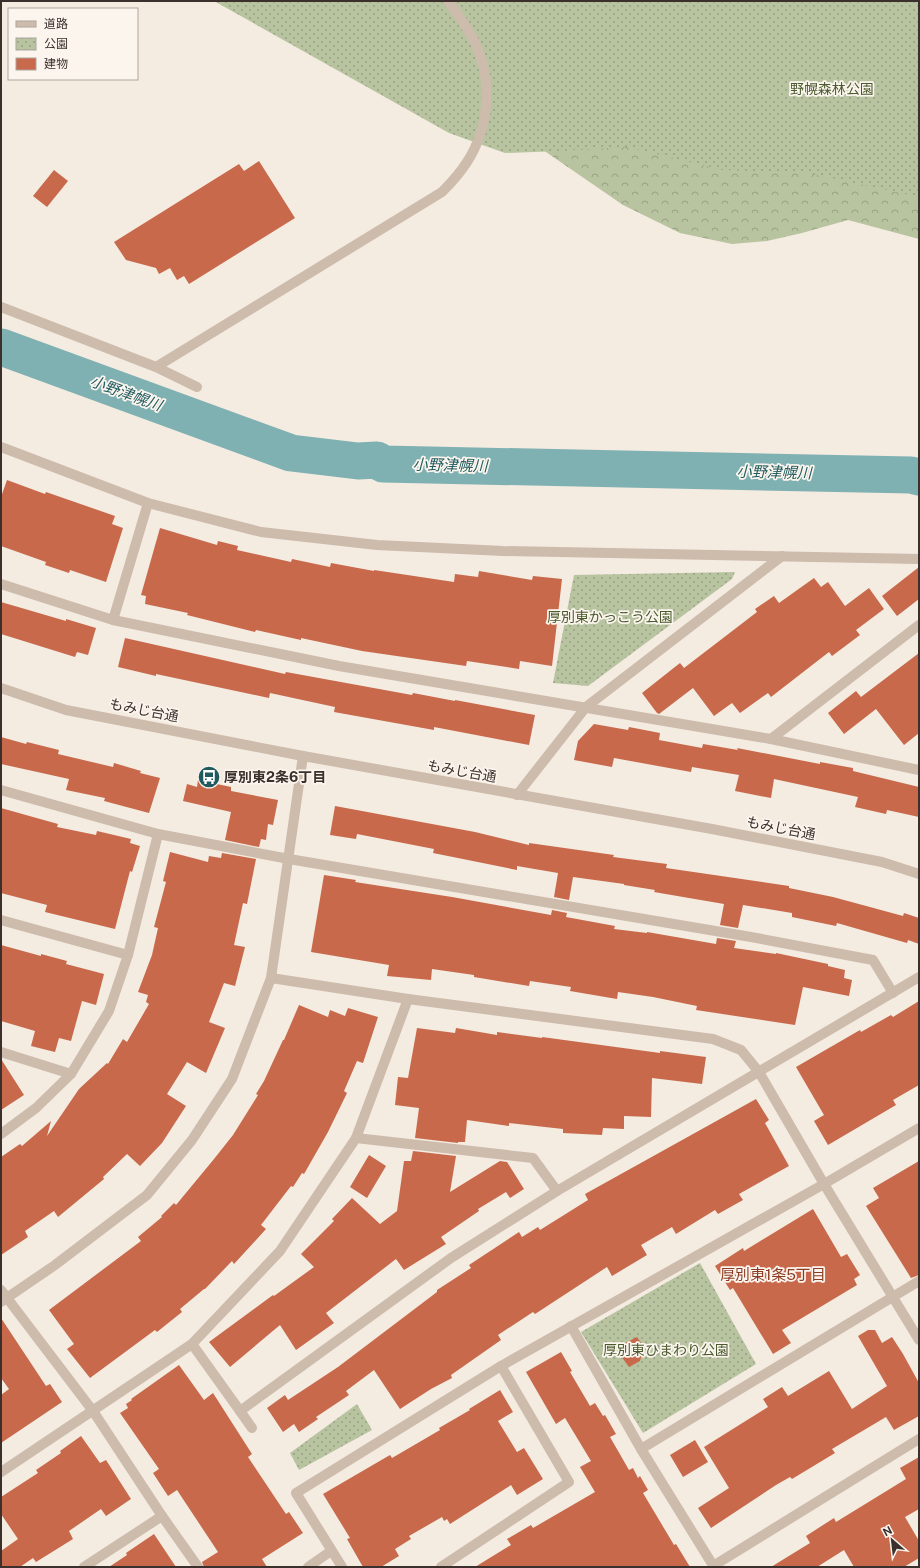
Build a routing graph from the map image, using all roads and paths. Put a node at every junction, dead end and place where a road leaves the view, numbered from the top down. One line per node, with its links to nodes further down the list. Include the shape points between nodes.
1 (448, 1): 3 (street, via 476,45 483,64 486,84 483,124 477,143 468,162 456,178 442,192)
2 (1, 307): 3 (street)
3 (156, 367): 4 (street)
4 (197, 387)
5 (1, 447): 6 (street)
6 (148, 504): 7 (street, via 261,532 377,545 503,551); 10 (street)
7 (782, 556): 8 (street); 13 (street)
8 (919, 559)
9 (1, 584): 10 (street)
10 (113, 620): 13 (street, via 339,666)
11 (919, 625): 14 (street)
12 (1, 688): 15 (street, もみじ台通, via 66,710)
13 (586, 708): 14 (street); 18 (street)
14 (771, 739): 16 (street)
15 (303, 756): 18 (street, もみじ台通); 20 (street)
16 (919, 770)
17 (1, 790): 19 (street)
18 (517, 795): 21 (street, もみじ台通, via 882,862)
19 (158, 834): 20 (street); 23 (street)
20 (289, 859): 25 (street); 26 (street, via 873,960)
21 (919, 874)
22 (1, 920): 23 (street)
23 (128, 956): 30 (street, via 109,1011)
24 (919, 977): 26 (street)
25 (271, 978): 27 (street); 37 (street, via 232,1079 192,1140 147,1195 55,1265)
26 (893, 993): 29 (street)
27 (408, 999): 29 (street, via 713,1039 741,1050); 33 (street)
28 (1, 1052): 30 (street)
29 (759, 1072): 34 (street); 35 (street)
30 (71, 1074): 32 (street, via 36,1108)
31 (919, 1128): 34 (street)
32 (1, 1134)
33 (356, 1138): 35 (street, via 533,1158); 41 (street, via 280,1251)
34 (824, 1184): 38 (street); 39 (street)
35 (557, 1191): 44 (street, via 451,1258)
36 (919, 1281): 38 (street)
37 (3, 1297): 43 (street)
38 (893, 1297): 40 (street); 47 (street)
39 (570, 1326): 42 (street); 47 (street)
40 (919, 1340)
41 (192, 1344): 43 (street); 44 (street)
42 (501, 1366): 50 (street, via 296,1493); 56 (street, via 570,1482)
43 (93, 1411): 48 (street); 49 (street)
44 (240, 1411): 45 (street)
45 (252, 1428)
46 (919, 1439): 51 (street)
47 (641, 1449): 51 (street)
48 (1, 1472)
49 (162, 1516): 52 (street); 53 (street)
50 (331, 1551): 54 (street); 55 (street)
51 (713, 1566)
52 (84, 1567)
53 (198, 1567)
54 (308, 1567)
55 (342, 1567)
56 (441, 1567)

